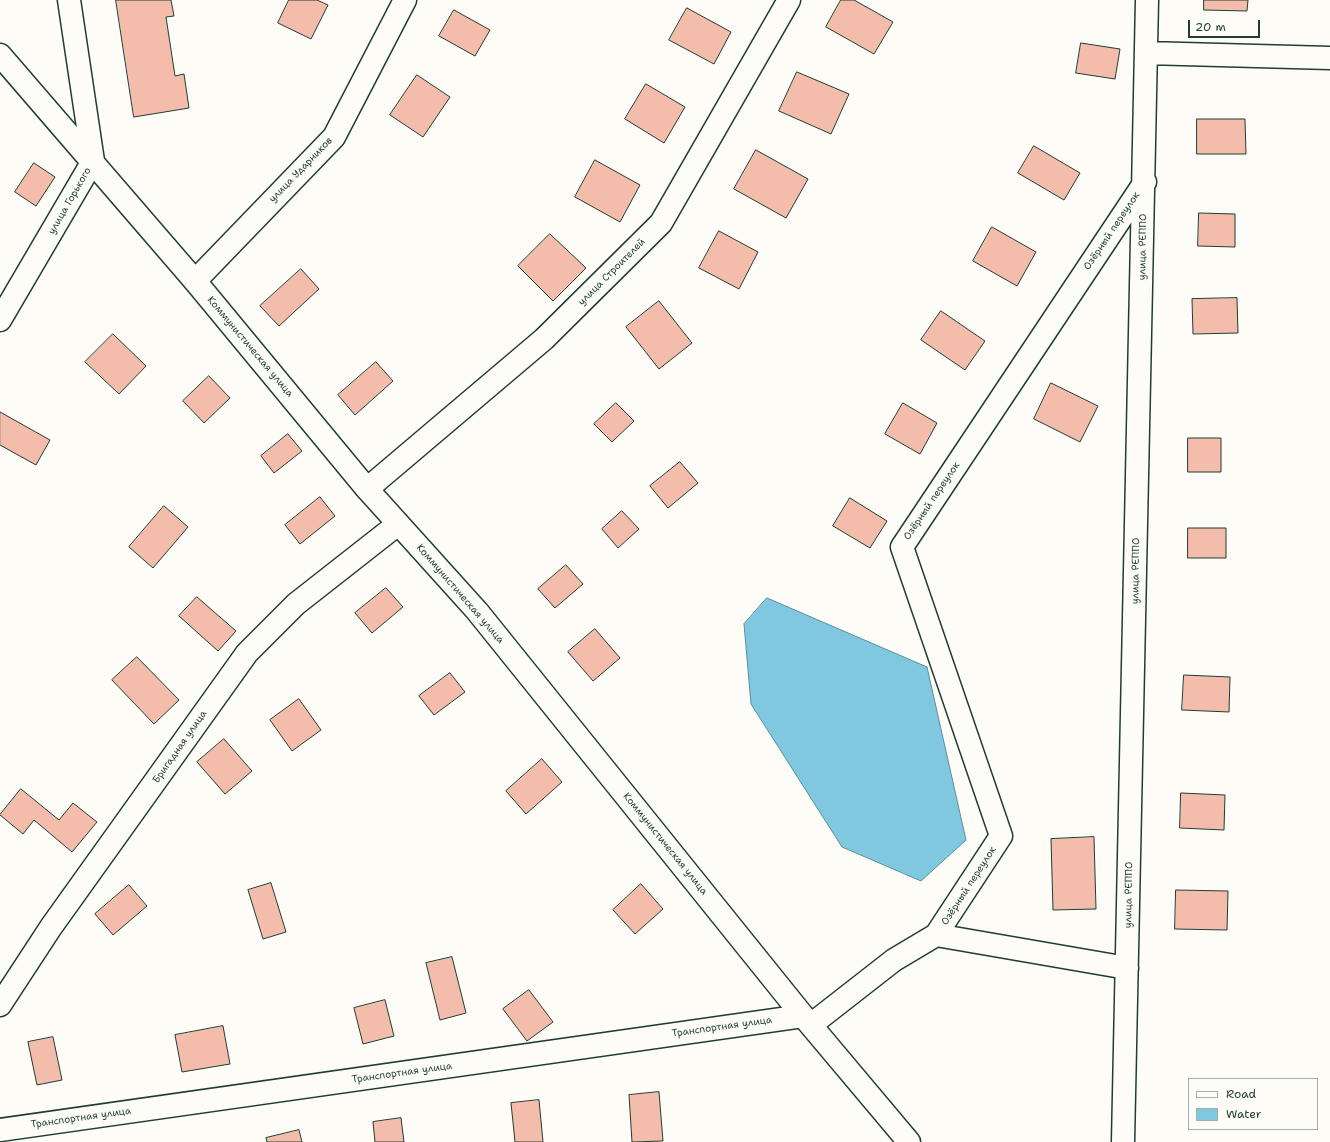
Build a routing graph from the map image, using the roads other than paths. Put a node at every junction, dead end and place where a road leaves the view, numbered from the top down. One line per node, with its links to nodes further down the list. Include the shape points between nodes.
1 (69, 0): 8 (street, улица Горького)
2 (405, 0): 10 (street, улица Ударников, via 334,137)
3 (789, 0): 12 (street, улица Строителей, via 661,223 544,340)
4 (1147, 0): 5 (street, улица РЕППО)
5 (1146, 53): 7 (street); 9 (street, улица РЕППО)
6 (0, 55): 8 (street, Коммунистическая улица)
7 (1330, 58)
8 (93, 161): 10 (street, Коммунистическая улица); 11 (street, улица Горького)
9 (1145, 182): 14 (street, Озёрный переулок, via 902,548 1001,836); 15 (street, улица РЕППО)
10 (195, 281): 12 (street, Коммунистическая улица)
11 (0, 320)
12 (367, 489): 13 (street, Коммунистическая улица)
13 (398, 524): 16 (street, Бригадная улица, via 296,604 247,653 51,927); 17 (street, Коммунистическая улица, via 477,611)
14 (936, 935): 15 (street); 17 (street, via 894,960)
15 (1128, 968): 20 (street, улица РЕППО)
16 (0, 1005)
17 (808, 1020): 18 (street, Транспортная улица); 19 (street, Коммунистическая улица)
18 (0, 1130)
19 (909, 1142)
20 (1123, 1142)

